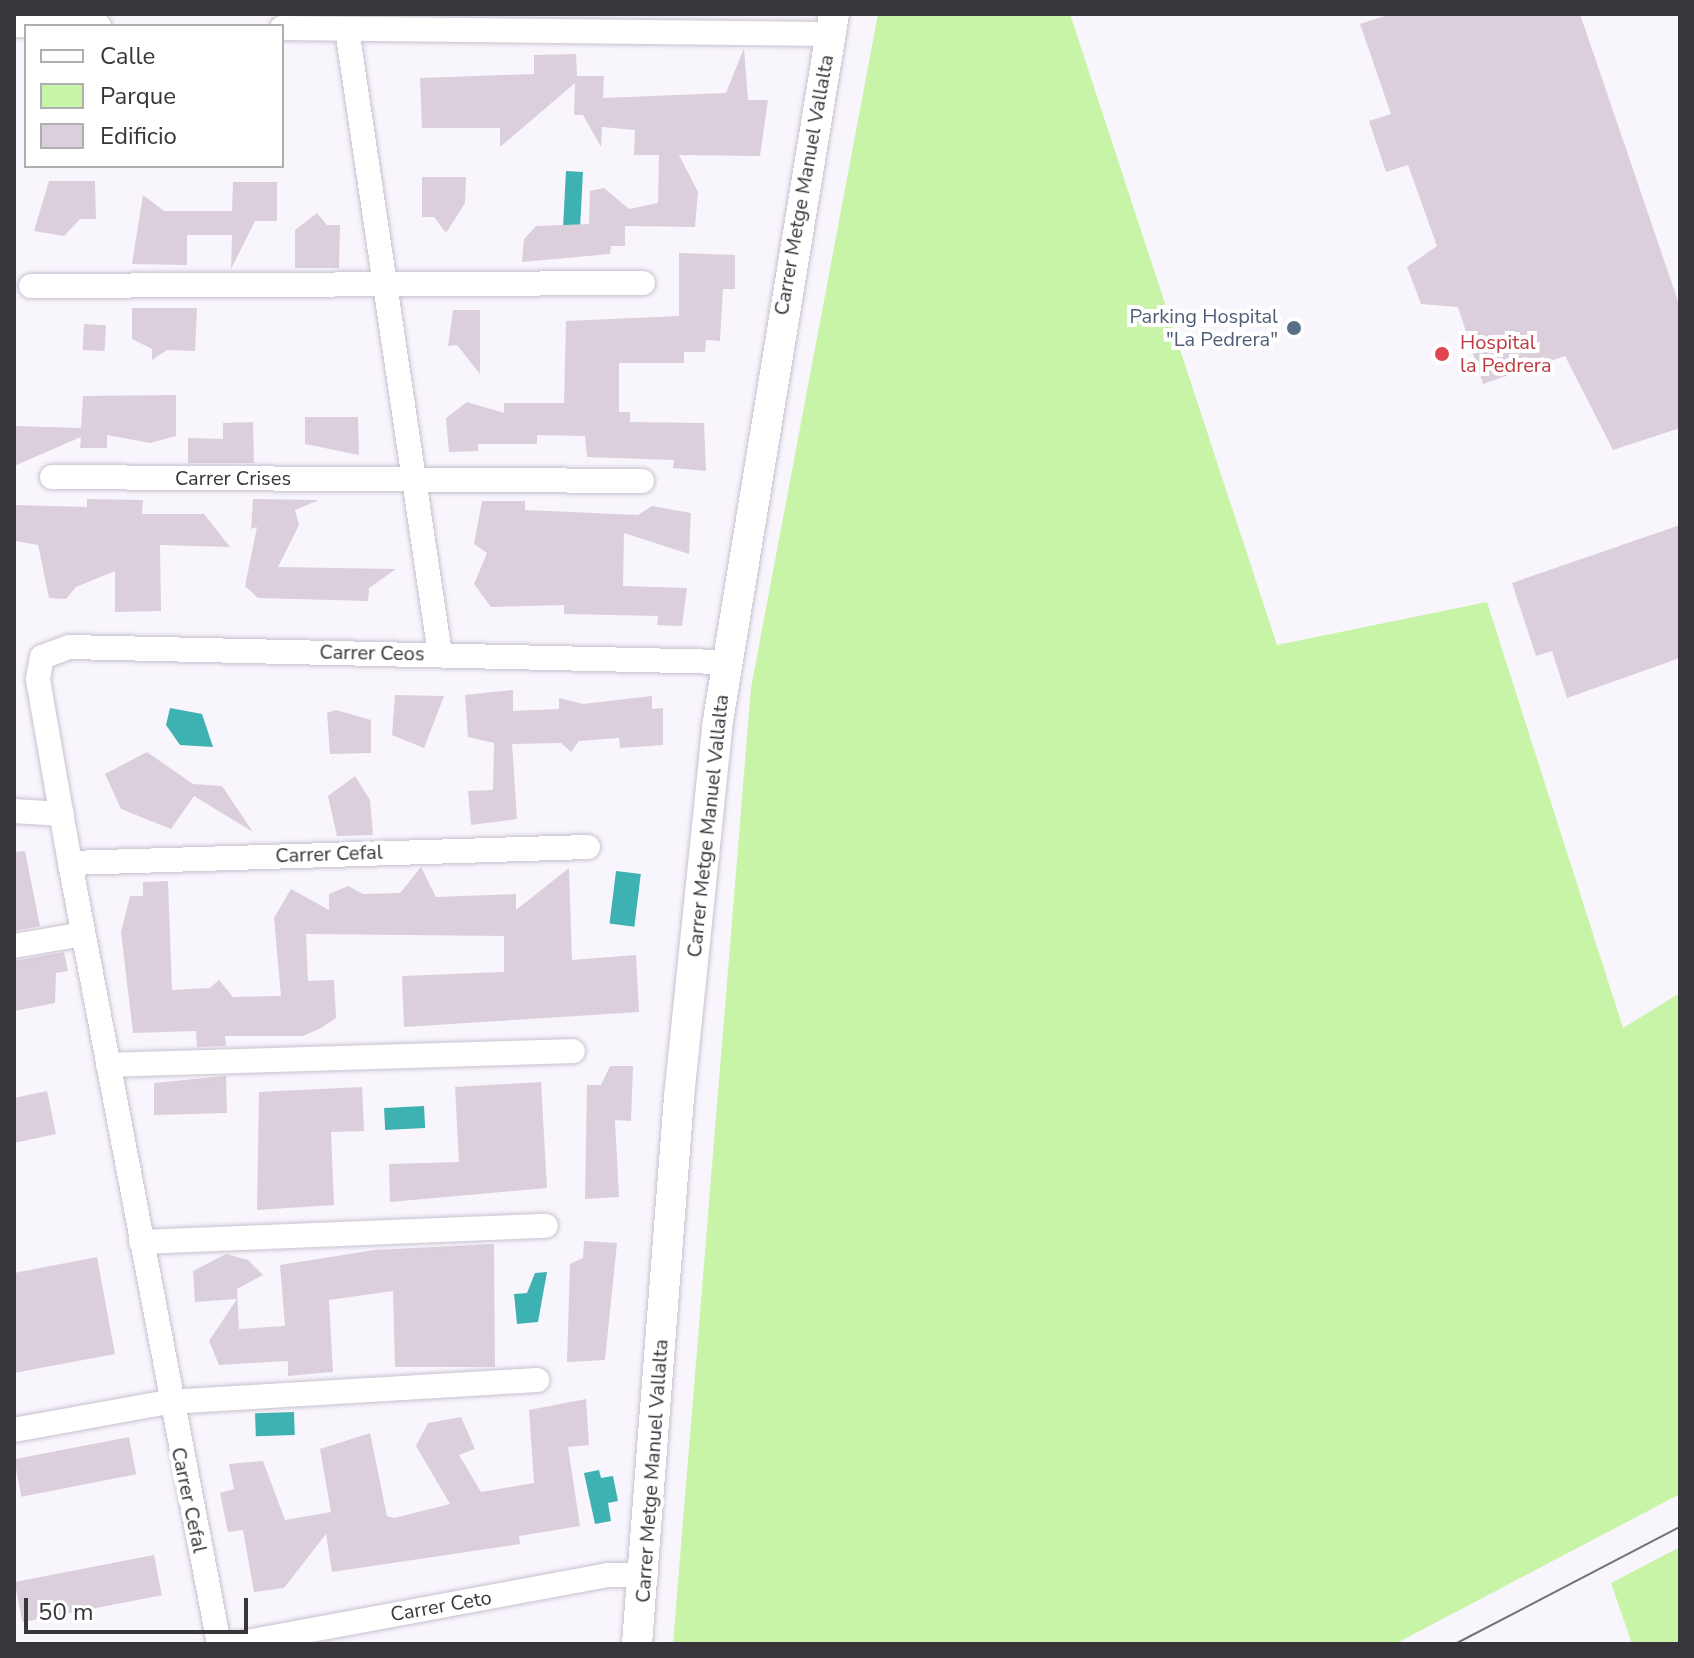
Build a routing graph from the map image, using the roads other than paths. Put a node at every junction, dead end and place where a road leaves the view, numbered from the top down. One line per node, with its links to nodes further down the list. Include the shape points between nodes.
1 (832, 24): 3 (street); 11 (street, Carrer Metge Manuel Vallalta)
2 (284, 28): 3 (street)
3 (347, 29): 4 (street)
4 (384, 280): 5 (street); 6 (street, via 361,289); 8 (street)
5 (643, 283)
6 (31, 286)
7 (52, 477): 8 (street, Carrer Crises)
8 (414, 478): 9 (street, Carrer Crises); 10 (street)
9 (642, 481)
10 (440, 654): 11 (street, Carrer Ceos); 12 (street, Carrer Ceos, via 69,647 42,657)
11 (726, 662): 26 (street, Carrer Metge Manuel Vallalta, via 679,1097)
12 (38, 679): 14 (street, Carrer Cefal)
13 (14, 811): 14 (street)
14 (62, 814): 16 (street, Carrer Cefal)
15 (588, 847): 16 (street, Carrer Cefal)
16 (70, 863): 17 (street, Carrer Cefal)
17 (83, 934): 18 (street); 20 (street, Carrer Cefal)
18 (14, 946)
19 (573, 1051): 20 (street)
20 (108, 1065): 22 (street, Carrer Cefal)
21 (546, 1226): 22 (street)
22 (141, 1242): 24 (street, Carrer Cefal)
23 (537, 1380): 24 (street)
24 (168, 1402): 25 (street); 27 (street, Carrer Cefal)
25 (14, 1430)
26 (646, 1575): 28 (street, Carrer Ceto, via 607,1575); 29 (street, Carrer Metge Manuel Vallalta)
27 (219, 1644)
28 (236, 1644)
29 (637, 1644)

